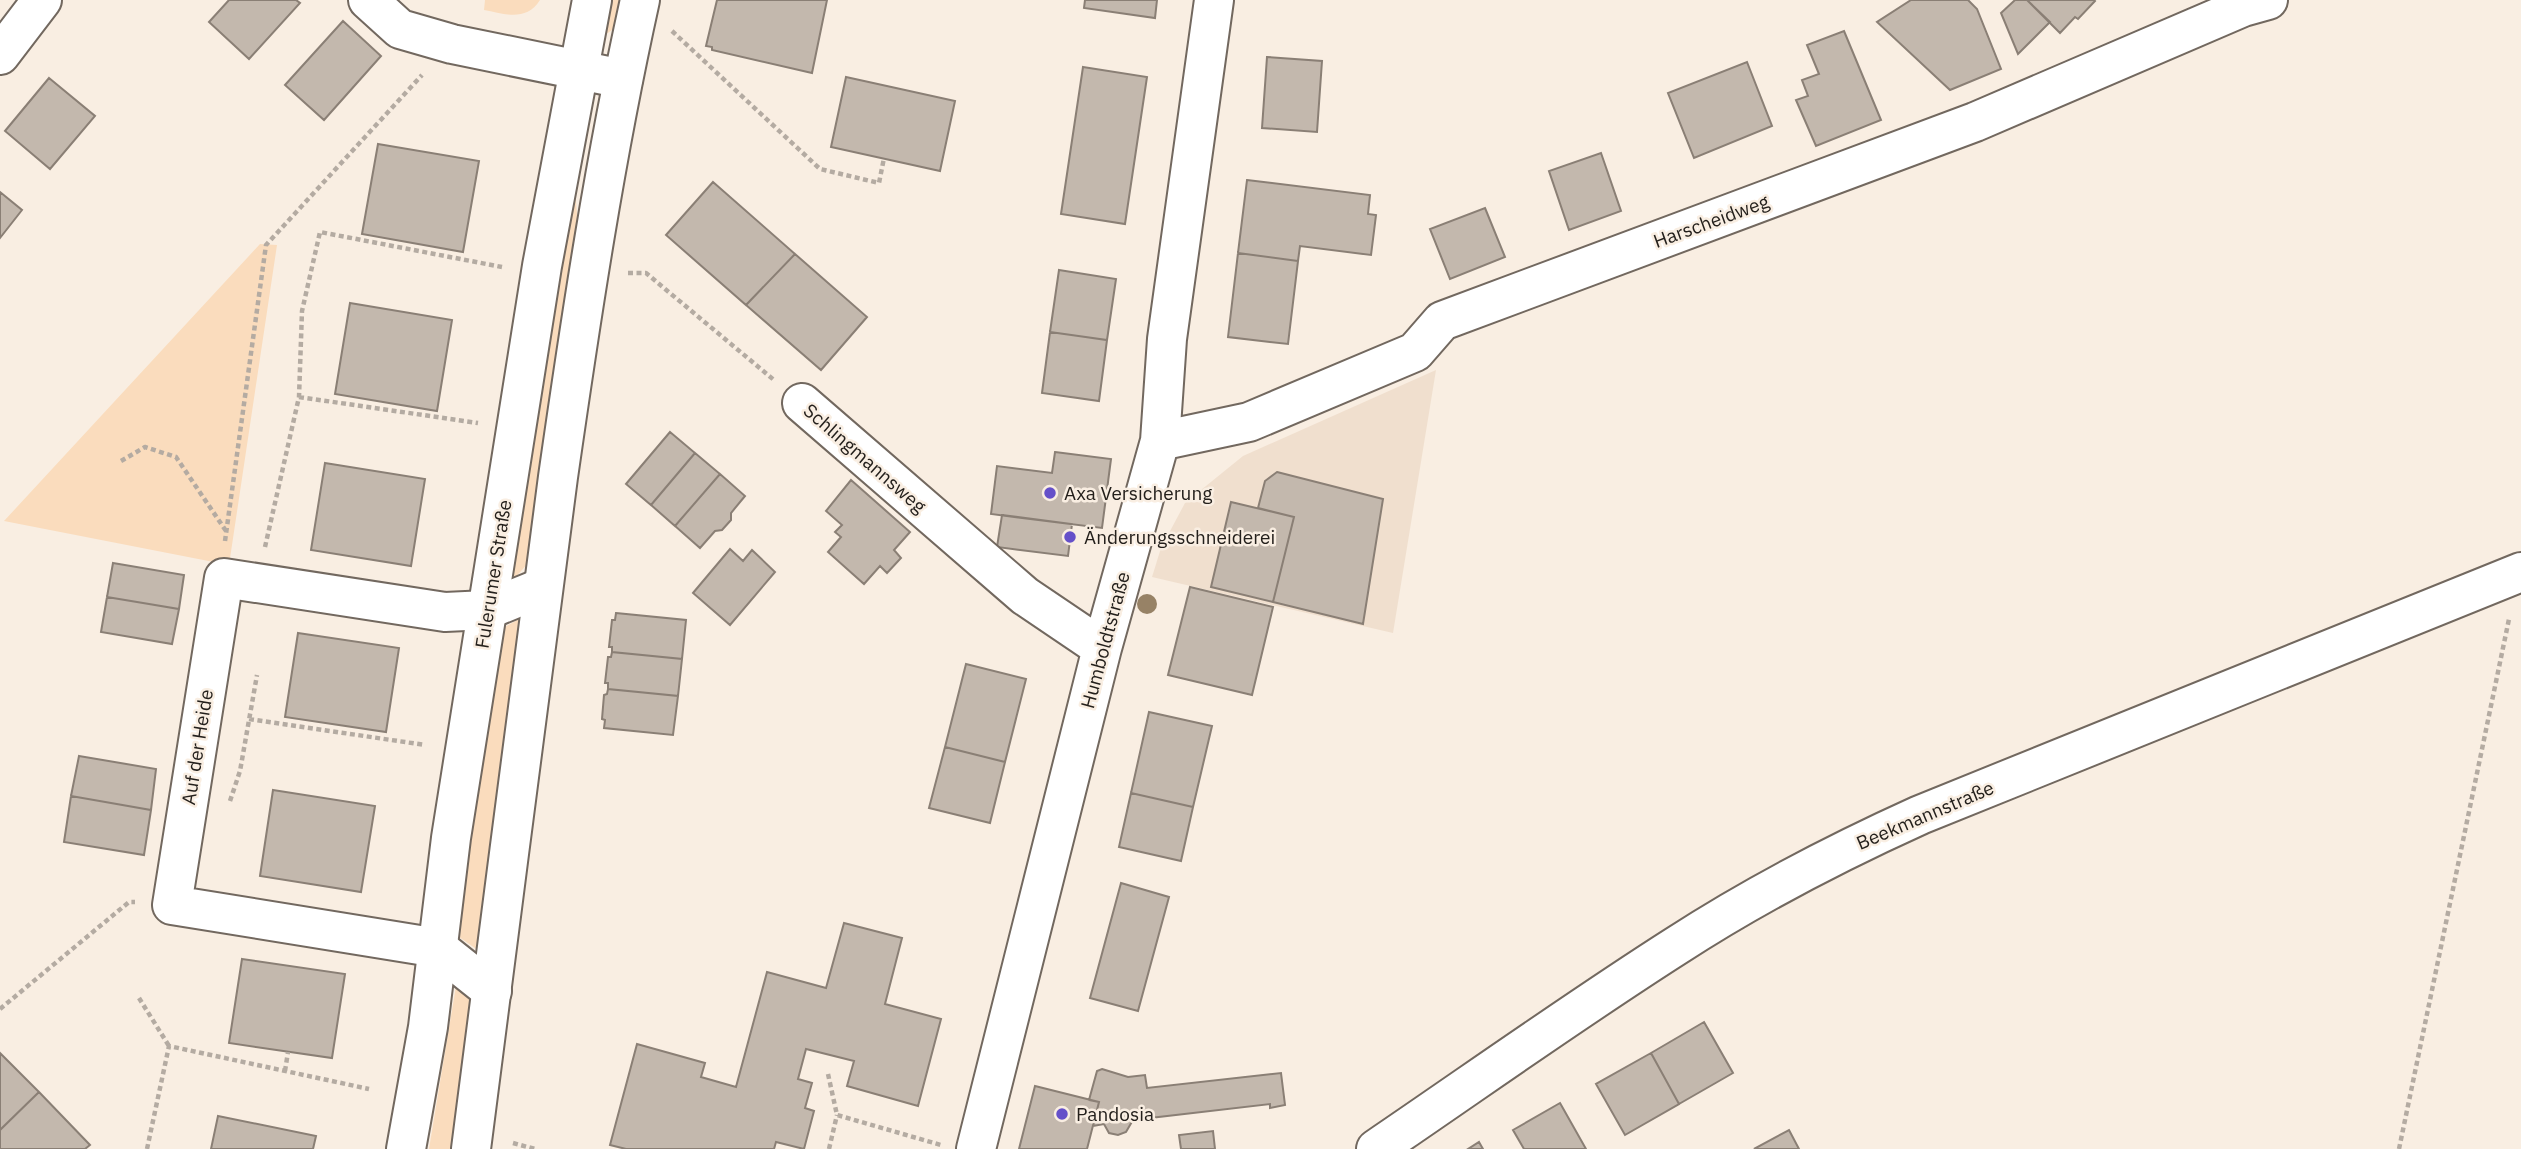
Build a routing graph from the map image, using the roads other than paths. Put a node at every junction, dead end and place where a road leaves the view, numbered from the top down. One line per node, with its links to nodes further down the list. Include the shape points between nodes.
1 (42, 0): 7 (street)
2 (368, 0): 8 (street, via 400,29)
3 (592, 0): 8 (street, Fulerumer Straße)
4 (640, 0): 9 (street)
5 (1214, 0): 11 (street, Humboldtstraße, via 1167,339)
6 (2268, 0): 11 (street, Harscheidweg, via 1975,122 1442,321 1415,352 1249,422)
7 (0, 55)
8 (578, 69): 9 (street); 14 (street, Fulerumer Straße)
9 (622, 79): 13 (street, via 587,272)
10 (802, 403): 15 (street, Schlingmannsweg, via 1025,596)
11 (1160, 440): 15 (street, Humboldtstraße)
12 (2520, 572): 21 (street, Beekmannstraße, via 1851,846 1677,945)
13 (543, 587): 14 (street, Auf der Heide); 17 (street)
14 (487, 610): 16 (street, Fulerumer Straße); 16 (street, Auf der Heide, via 445,612 224,578 172,905)
15 (1102, 648): 18 (street, Humboldtstraße)
16 (438, 948): 17 (street); 19 (street, Fulerumer Straße)
17 (492, 991): 20 (street)
18 (959, 1147)
19 (406, 1149)
20 (471, 1149)
21 (1376, 1149)

